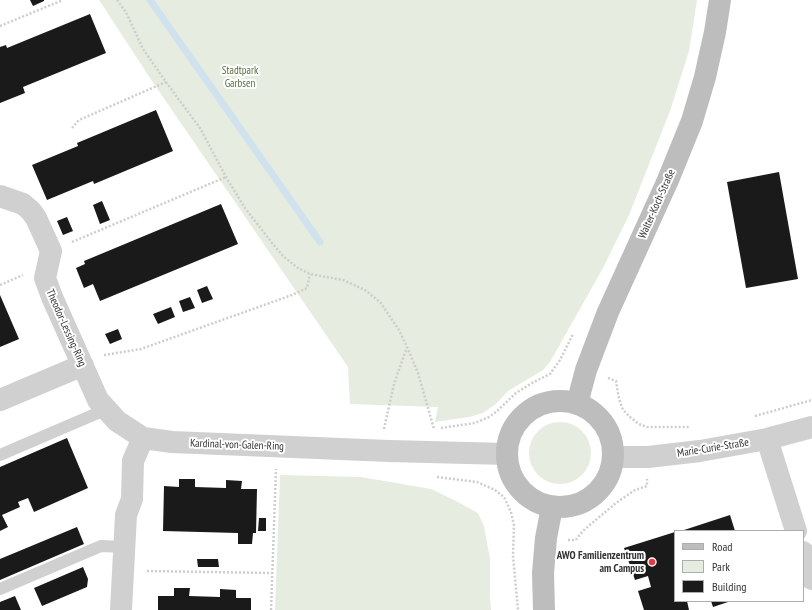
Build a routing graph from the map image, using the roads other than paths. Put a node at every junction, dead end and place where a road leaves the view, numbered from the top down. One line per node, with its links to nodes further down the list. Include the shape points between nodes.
1 (720, 0): 5 (street, Walter-Koch-Straße, via 715,32 692,121 608,312 586,370)
2 (0, 196): 3 (street, Theodor-Lessing-Ring, via 23,204 36,218 51,251 45,278)
3 (83, 365): 4 (street); 6 (street, Theodor-Lessing-Ring, via 98,400)
4 (0, 400)
5 (577, 404): 10 (street, via 560,401 544,404 529,411 517,423 510,438); 12 (street, via 592,412 604,424 611,440)
6 (107, 409): 8 (street, Theodor-Lessing-Ring, via 117,420); 11 (lane)
7 (812, 427): 9 (street, Marie-Curie-Straße)
8 (143, 438): 10 (street, Kardinal-von-Galen-Ring, via 172,442); 15 (street, via 133,461 132,499 126,515)
9 (767, 439): 12 (street, Marie-Curie-Straße, via 700,451); 14 (street)
10 (507, 454): 13 (street, via 508,466 520,489 540,504)
11 (0, 455)
12 (613, 457): 13 (street, via 609,474 600,489 586,500 570,506)
13 (552, 507): 20 (street, via 546,538)
14 (796, 530)
15 (124, 547): 18 (lane, via 100,546); 19 (street)
16 (804, 555): 17 (street)
17 (812, 579)
18 (0, 589)
19 (121, 610)
20 (544, 610)

